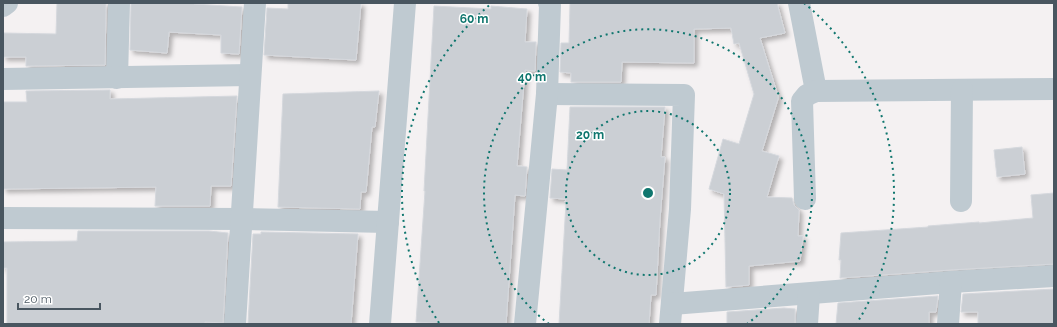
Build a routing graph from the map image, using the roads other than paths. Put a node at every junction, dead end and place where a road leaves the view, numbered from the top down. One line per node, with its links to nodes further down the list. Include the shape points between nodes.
1 (7, 3): 7 (street)
2 (119, 3): 9 (street)
3 (255, 3): 8 (street)
4 (405, 3): 19 (street)
5 (549, 3): 14 (street)
6 (799, 3): 13 (street)
7 (3, 6)
8 (250, 75): 9 (street); 18 (street)
9 (117, 78): 10 (street)
10 (3, 79)
11 (1054, 89): 12 (street)
12 (962, 90): 13 (street); 16 (street)
13 (816, 91): 15 (street, via 807,94 802,101)
14 (547, 94): 23 (street, via 684,96 680,209); 26 (street)
15 (805, 199)
16 (960, 201)
17 (3, 218): 18 (street)
18 (241, 219): 19 (street); 24 (street)
19 (388, 222): 25 (street)
20 (1054, 276): 21 (street)
21 (951, 282): 22 (street); 28 (street)
22 (809, 294): 23 (street); 27 (street)
23 (671, 314)
24 (235, 324)
25 (380, 324)
26 (525, 324)
27 (807, 324)
28 (948, 324)

